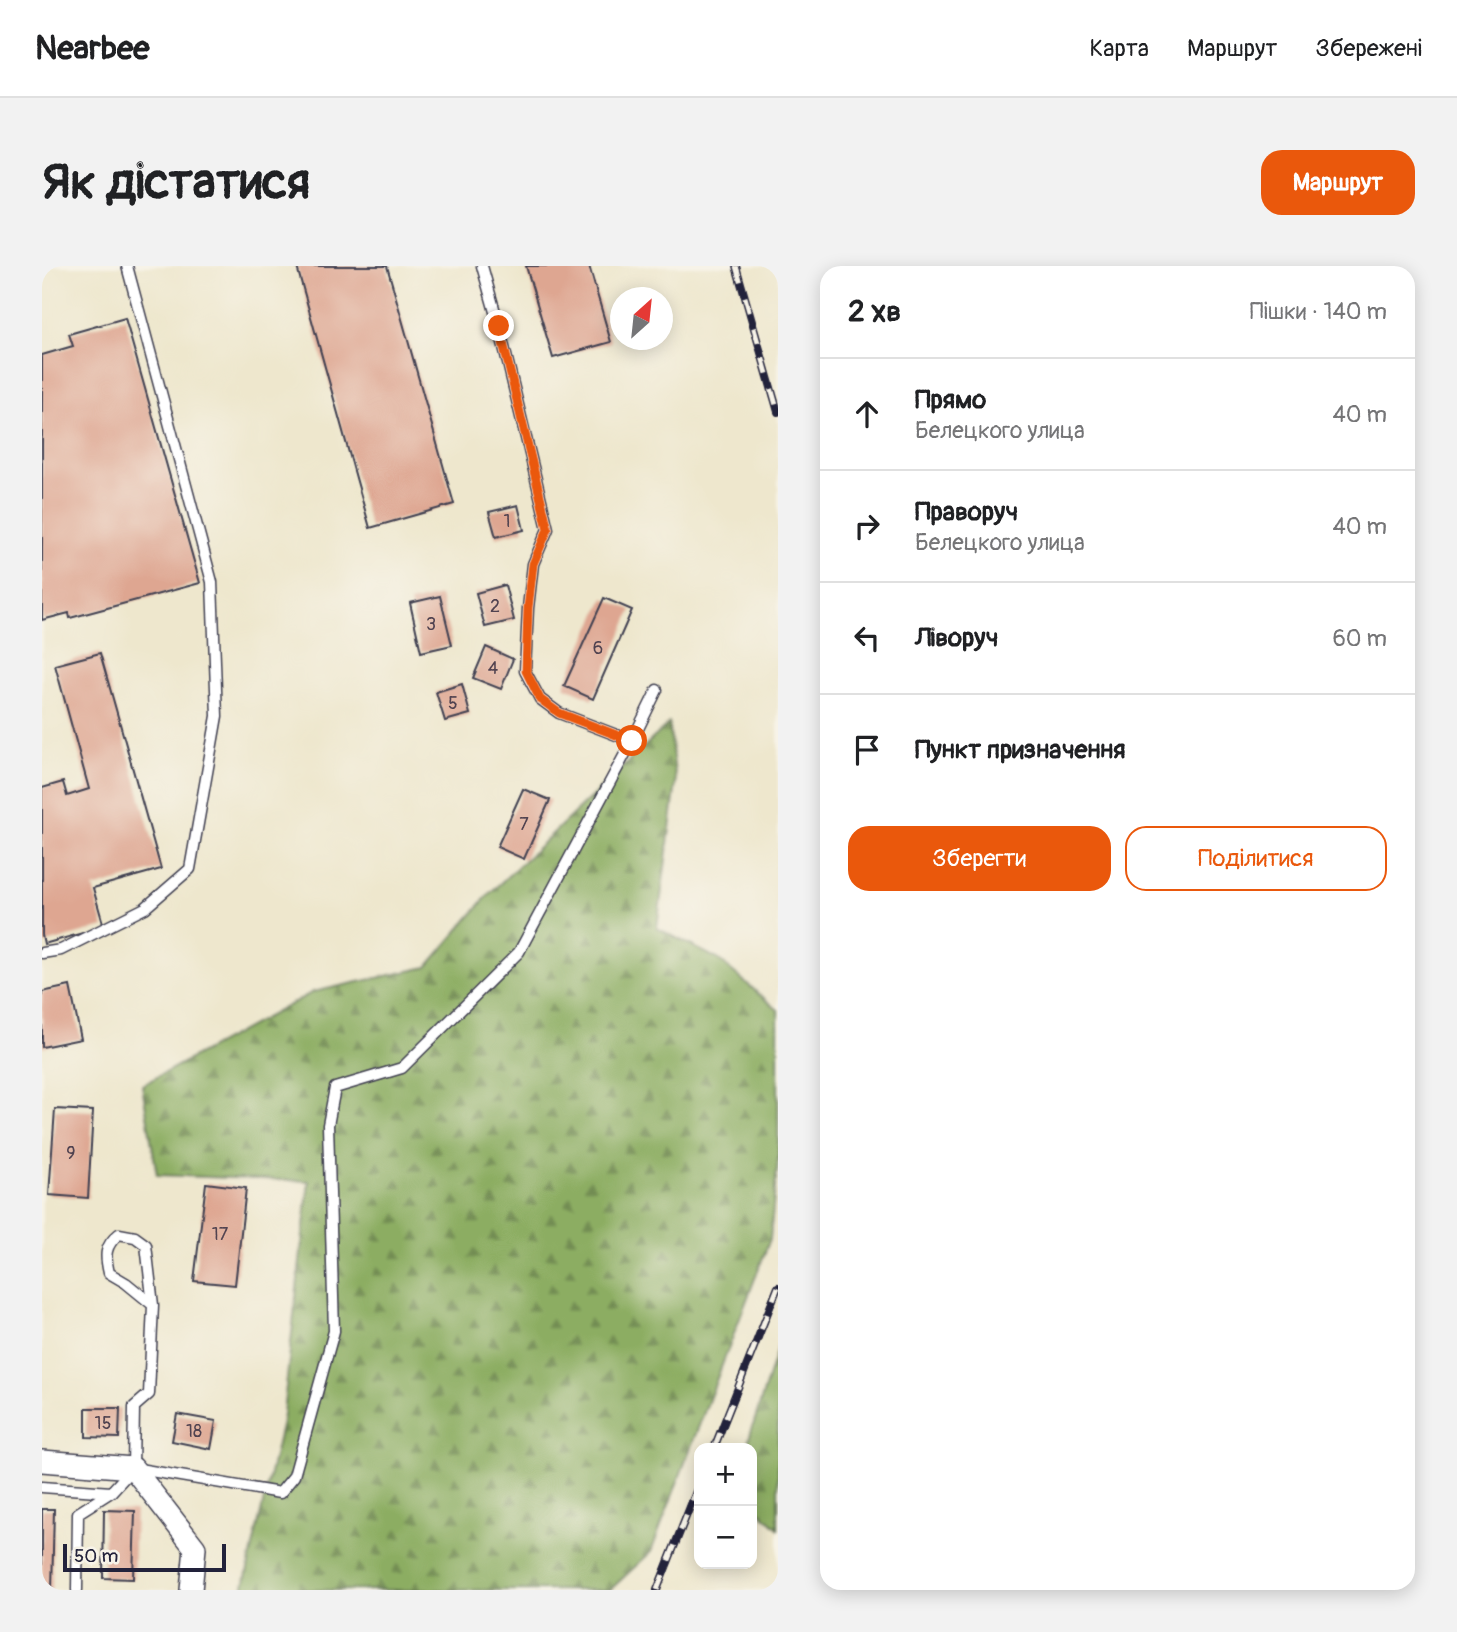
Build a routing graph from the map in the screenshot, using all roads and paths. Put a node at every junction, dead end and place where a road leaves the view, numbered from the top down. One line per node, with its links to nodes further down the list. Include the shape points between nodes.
1 (127, 266): 5 (lane, via 212,582 217,716 190,869 145,908 61,950)
2 (482, 266): 4 (lane, via 548,529 533,564 526,671 540,699 559,713)
3 (657, 690): 4 (lane)
4 (632, 741): 8 (lane, via 519,952 402,1068 335,1087 328,1125 334,1331 294,1476 279,1493)
5 (42, 953)
6 (153, 1305): 6 (lane, via 109,1273 105,1255 119,1234 146,1245); 8 (lane, via 149,1394 134,1407)
7 (42, 1461): 8 (street)
8 (134, 1468): 10 (lane); 12 (street, via 195,1548)
9 (42, 1487): 10 (lane)
10 (111, 1492): 11 (lane, via 78,1514)
11 (78, 1590)
12 (191, 1590)

